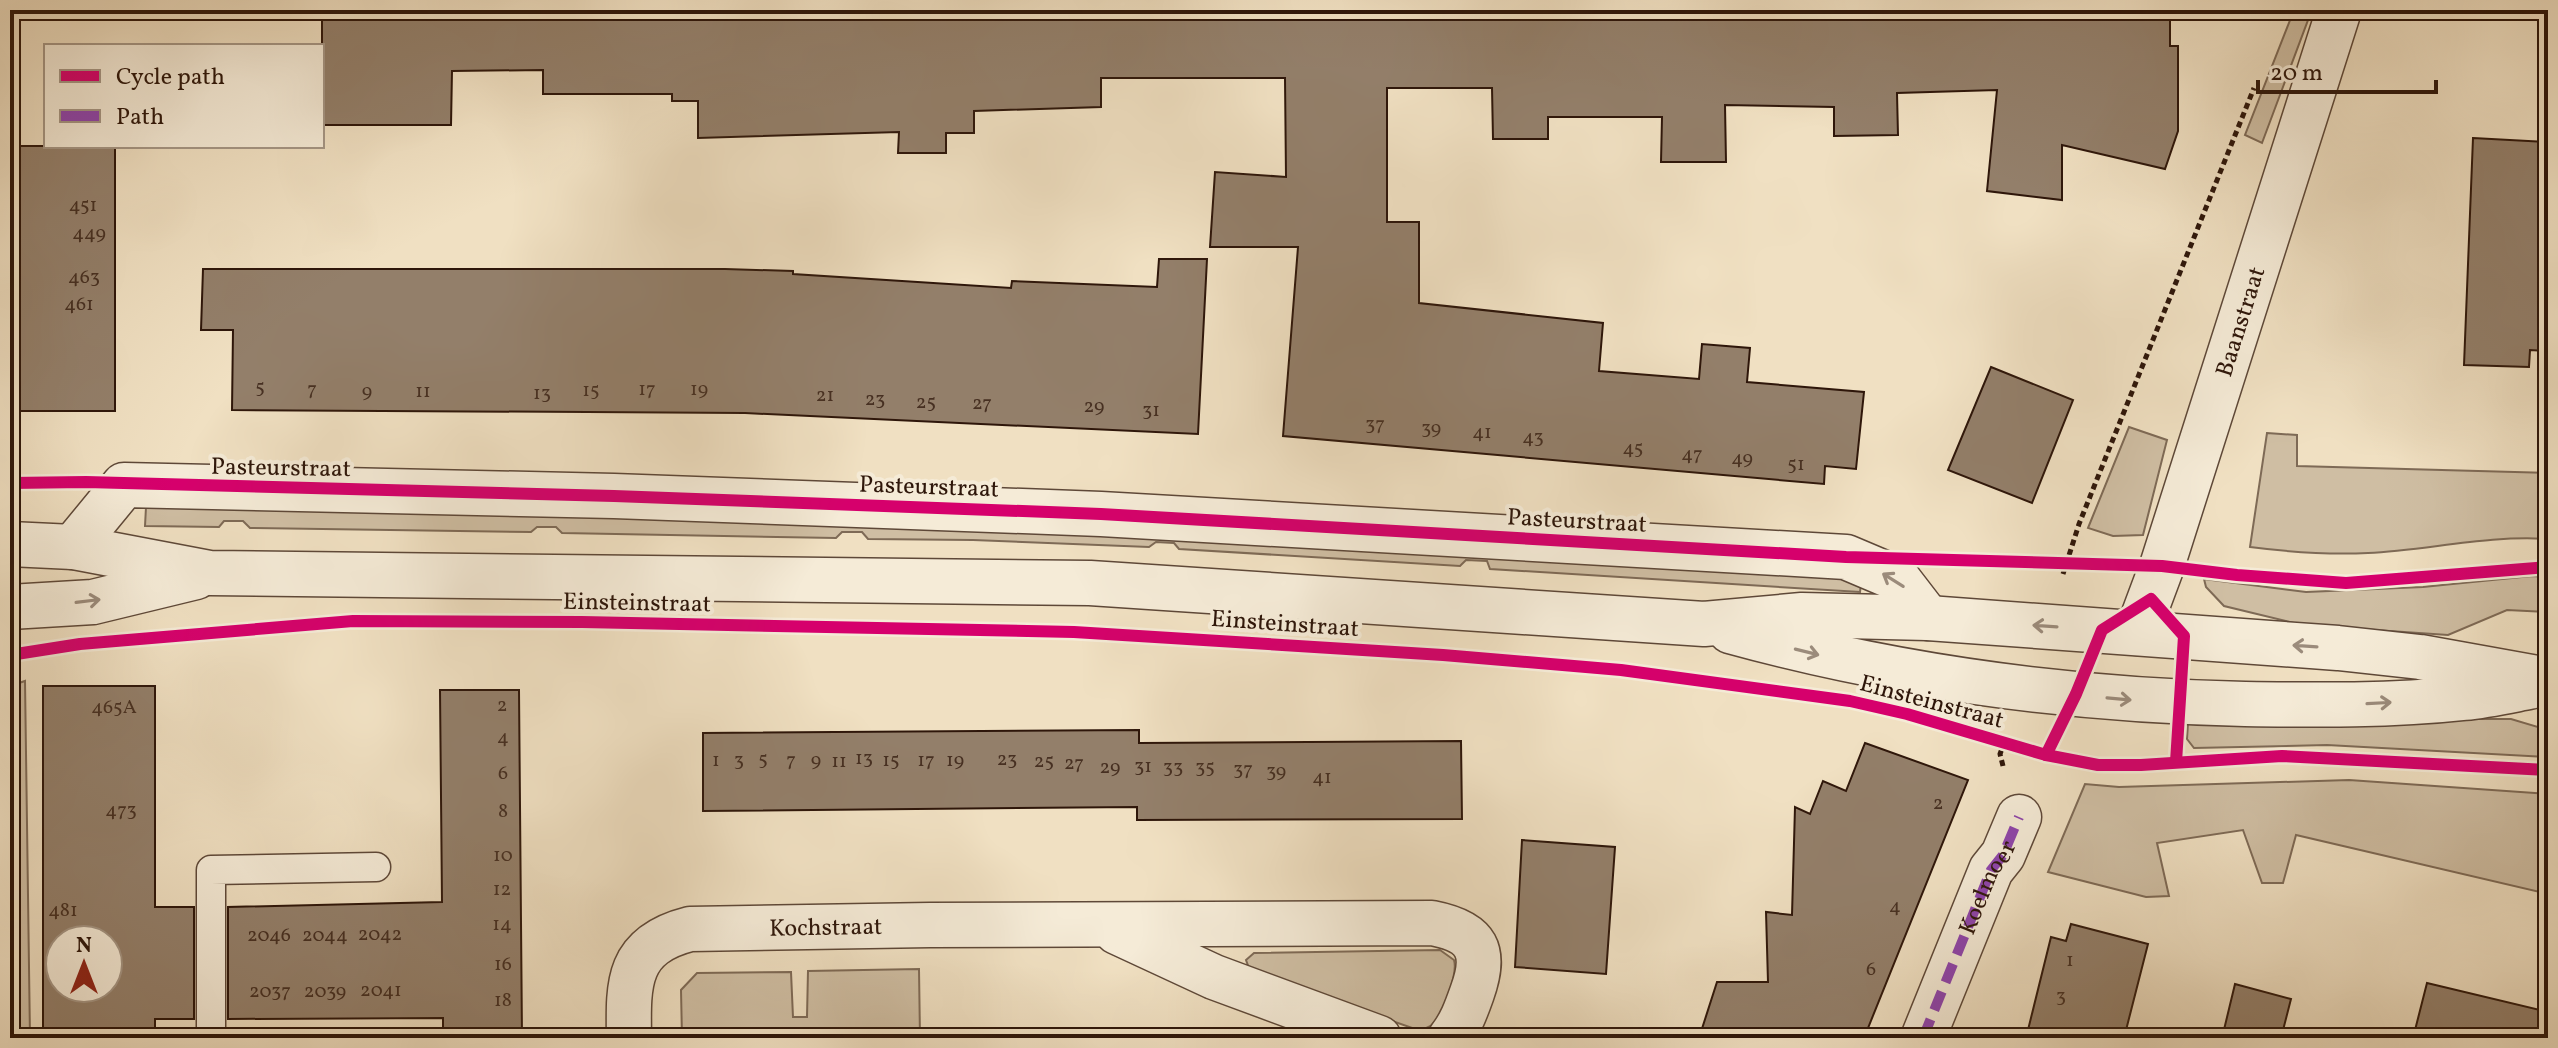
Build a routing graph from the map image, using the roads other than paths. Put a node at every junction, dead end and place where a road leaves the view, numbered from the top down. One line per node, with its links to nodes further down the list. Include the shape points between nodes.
1 (2339, 10): 8 (street, Baanstraat)
2 (10, 544): 3 (street, Einsteinstraat)
3 (73, 547): 4 (street, Einsteinstraat); 6 (street, Pasteurstraat, one-way to 3, via 1898,579 1846,557 1101,514 124,485)
4 (210, 573): 5 (street, Einsteinstraat, one-way to 4, via 93,602); 7 (street, Einsteinstraat, via 1090,583)
5 (10, 607)
6 (1928, 618): 7 (street, Einsteinstraat, via 1802,615); 8 (street, Einsteinstraat, one-way to 6)
7 (1704, 624): 9 (street, Einsteinstraat, one-way to 9, via 1812,654 1936,676 2161,702 2320,705 2464,698)
8 (2137, 633): 9 (street, Einsteinstraat, one-way to 8, via 2420,657)
9 (2548, 682)
10 (2019, 817): 17 (street, Koelmoer, via 1991,870)
11 (376, 867): 13 (lane, via 211,870)
12 (1103, 926): 14 (street, Kochstraat, via 690,929 666,935 648,948 636,967 629,994); 15 (street, Kochstraat, via 1214,977); 16 (street, Kochstraat, via 1454,927 1474,941 1480,956 1460,1025)
13 (211, 1038)
14 (629, 1038)
15 (1379, 1038)
16 (1450, 1038)
17 (1923, 1038)

